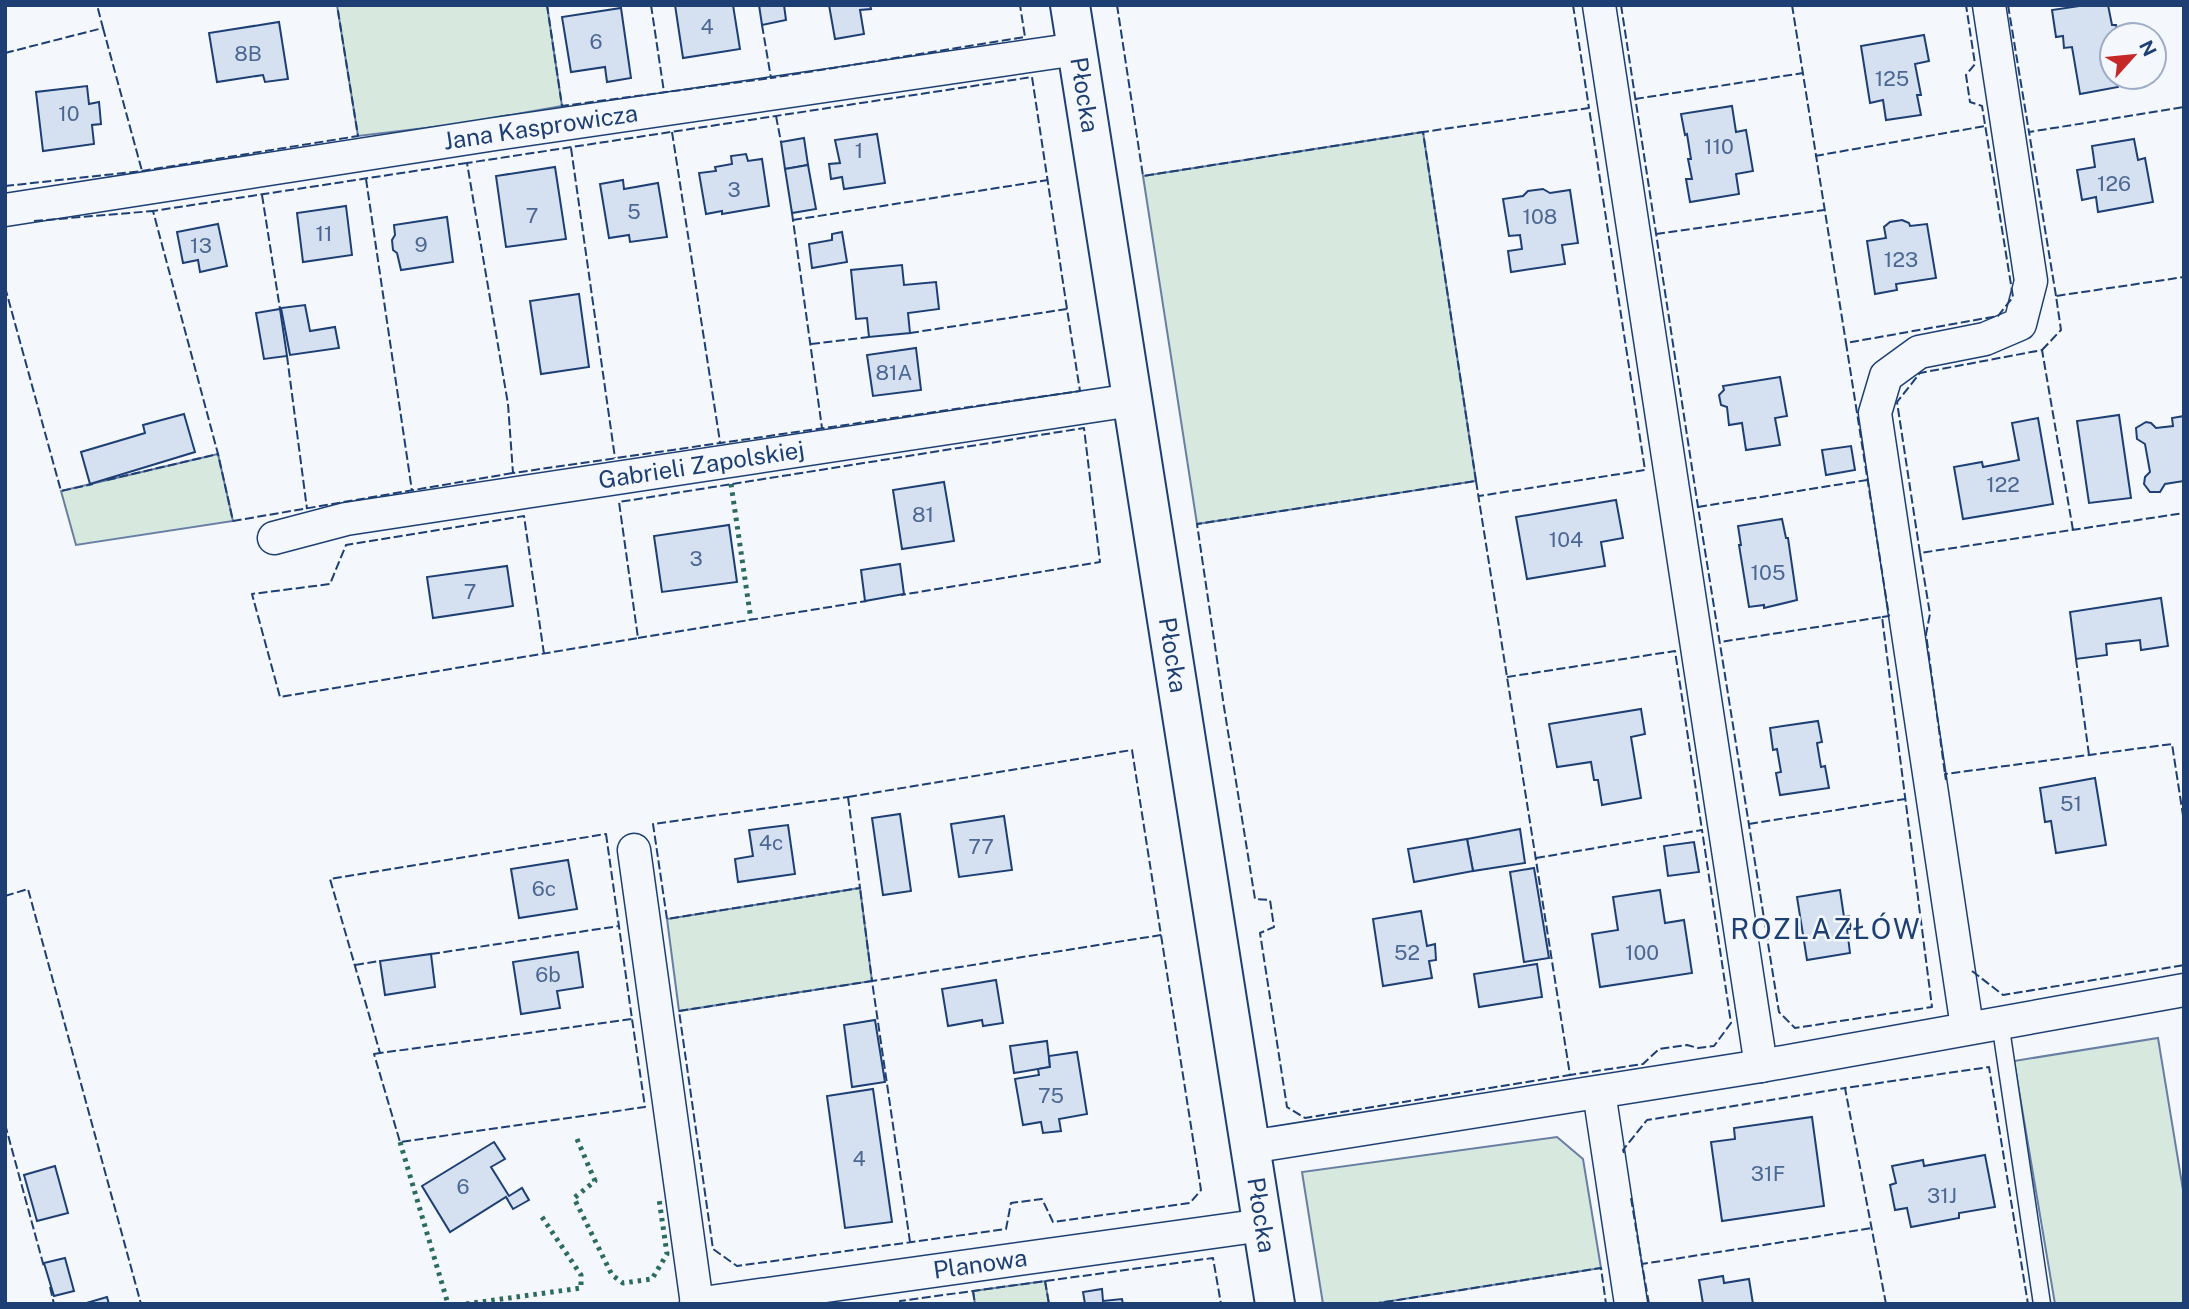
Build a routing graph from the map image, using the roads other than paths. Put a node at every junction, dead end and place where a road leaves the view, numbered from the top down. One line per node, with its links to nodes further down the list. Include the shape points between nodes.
1 (1070, 5): 4 (street, Płocka)
2 (1599, 5): 12 (street)
3 (1989, 5): 11 (street, via 2031,281 2020,324 1985,339 1919,352 1886,376 1875,413)
4 (1077, 49): 5 (street, Jana Kasprowicza); 6 (street, Płocka)
5 (5, 209)
6 (1132, 400): 7 (street, Gabrieli Zapolskiej, via 346,519); 14 (street, Płocka)
7 (274, 538)
8 (634, 850): 16 (street, Planowa)
9 (2184, 990): 10 (street)
10 (2000, 1022): 11 (street); 19 (lane)
11 (1967, 1027): 12 (street)
12 (1761, 1066): 13 (street)
13 (1599, 1091): 14 (street); 18 (street)
14 (1250, 1147): 15 (street, Płocka)
15 (1263, 1225): 16 (street, Planowa); 17 (street, Płocka)
16 (697, 1304)
17 (1275, 1304)
18 (1631, 1304)
19 (2042, 1304)

